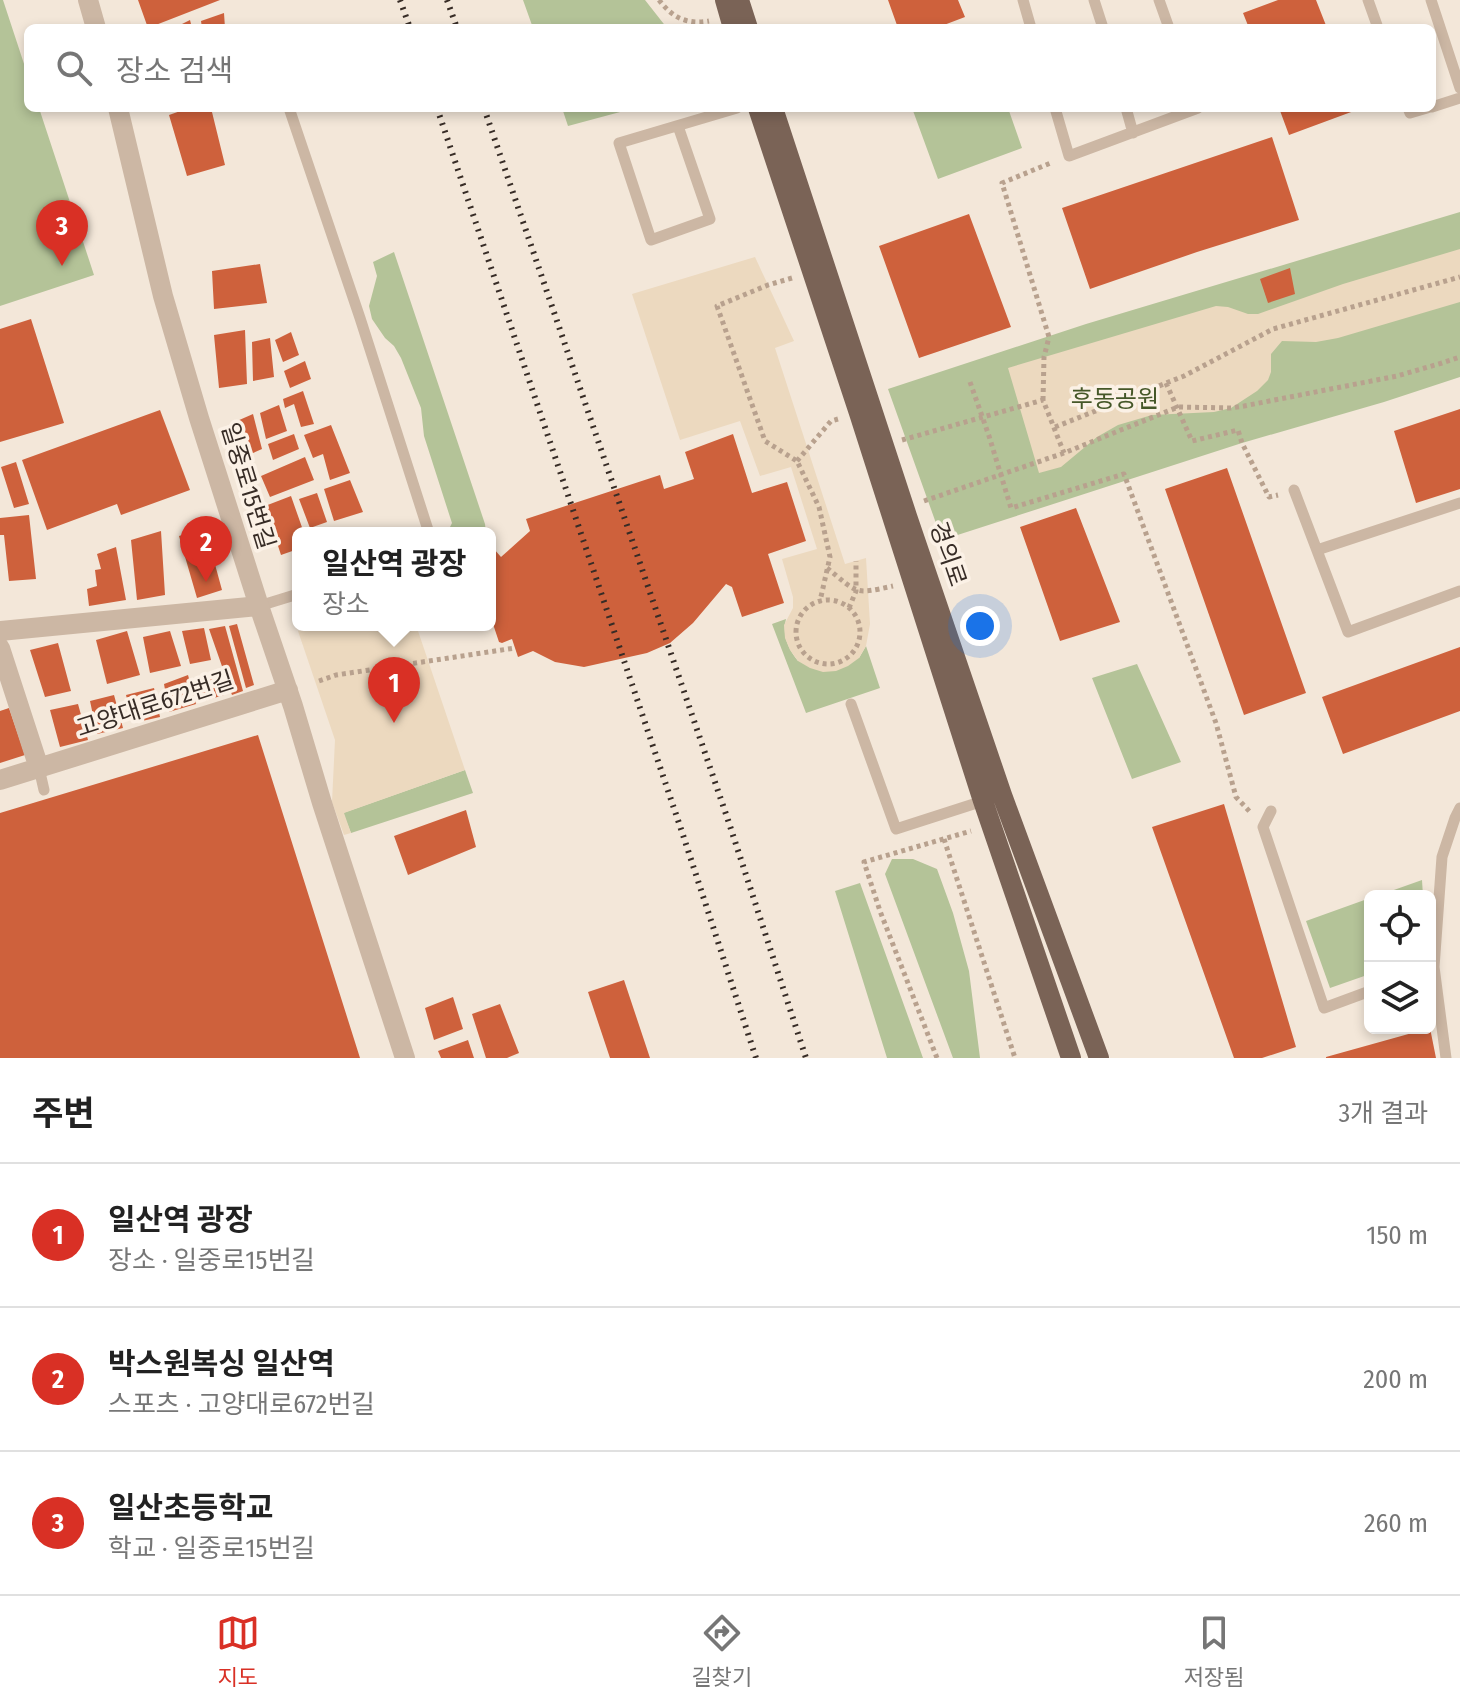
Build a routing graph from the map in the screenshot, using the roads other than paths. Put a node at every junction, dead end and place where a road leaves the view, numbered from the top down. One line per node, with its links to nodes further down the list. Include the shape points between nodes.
1 (88, 0): 9 (street)
2 (725, 0): 10 (main road)
3 (739, 0): 11 (main road)
4 (1023, 0): 12 (lane)
5 (1094, 0): 13 (lane)
6 (1159, 0): 14 (lane)
7 (1368, 0): 15 (lane)
8 (1431, 0): 16 (lane)
9 (95, 24)
10 (732, 24)
11 (747, 24)
12 (1030, 24)
13 (1102, 24)
14 (1168, 24)
15 (1377, 24)
16 (1460, 88)
17 (1460, 98): 18 (lane)
18 (1436, 105)
19 (119, 112): 35 (street, 일중로15번길, via 163,296)
20 (290, 112): 31 (lane)
21 (724, 112): 27 (lane)
22 (759, 112): 43 (main road, 경의로)
23 (774, 112): 51 (main road, 경의로, via 1002,795)
24 (1056, 112): 28 (lane, via 1069,156)
25 (1127, 112): 28 (lane)
26 (1188, 112): 28 (lane)
27 (678, 126): 27 (lane, via 619,143 651,240 710,219)
28 (1133, 133)
29 (1294, 490): 32 (lane)
30 (1460, 503): 32 (lane)
31 (427, 527)
32 (1317, 550): 33 (lane, via 1348,632)
33 (1460, 591)
34 (292, 596): 35 (lane)
35 (259, 606): 36 (street); 38 (street, 일중로15번길)
36 (0, 631)
37 (0, 648): 40 (street)
38 (288, 690): 40 (street, 고양대로672번길); 49 (street, 일중로15번길)
39 (851, 704): 43 (lane, via 896,829)
40 (39, 768): 41 (street, 고양대로672번길); 42 (lane)
41 (0, 780)
42 (44, 790)
43 (983, 801): 50 (main road, 경의로)
44 (1460, 808): 46 (lane, via 1442,857)
45 (1271, 811): 47 (lane, via 1263,827 1324,1008)
46 (1432, 962)
47 (1364, 993)
48 (1436, 993): 52 (lane)
49 (405, 1058)
50 (1071, 1058)
51 (1099, 1058)
52 (1446, 1058)

